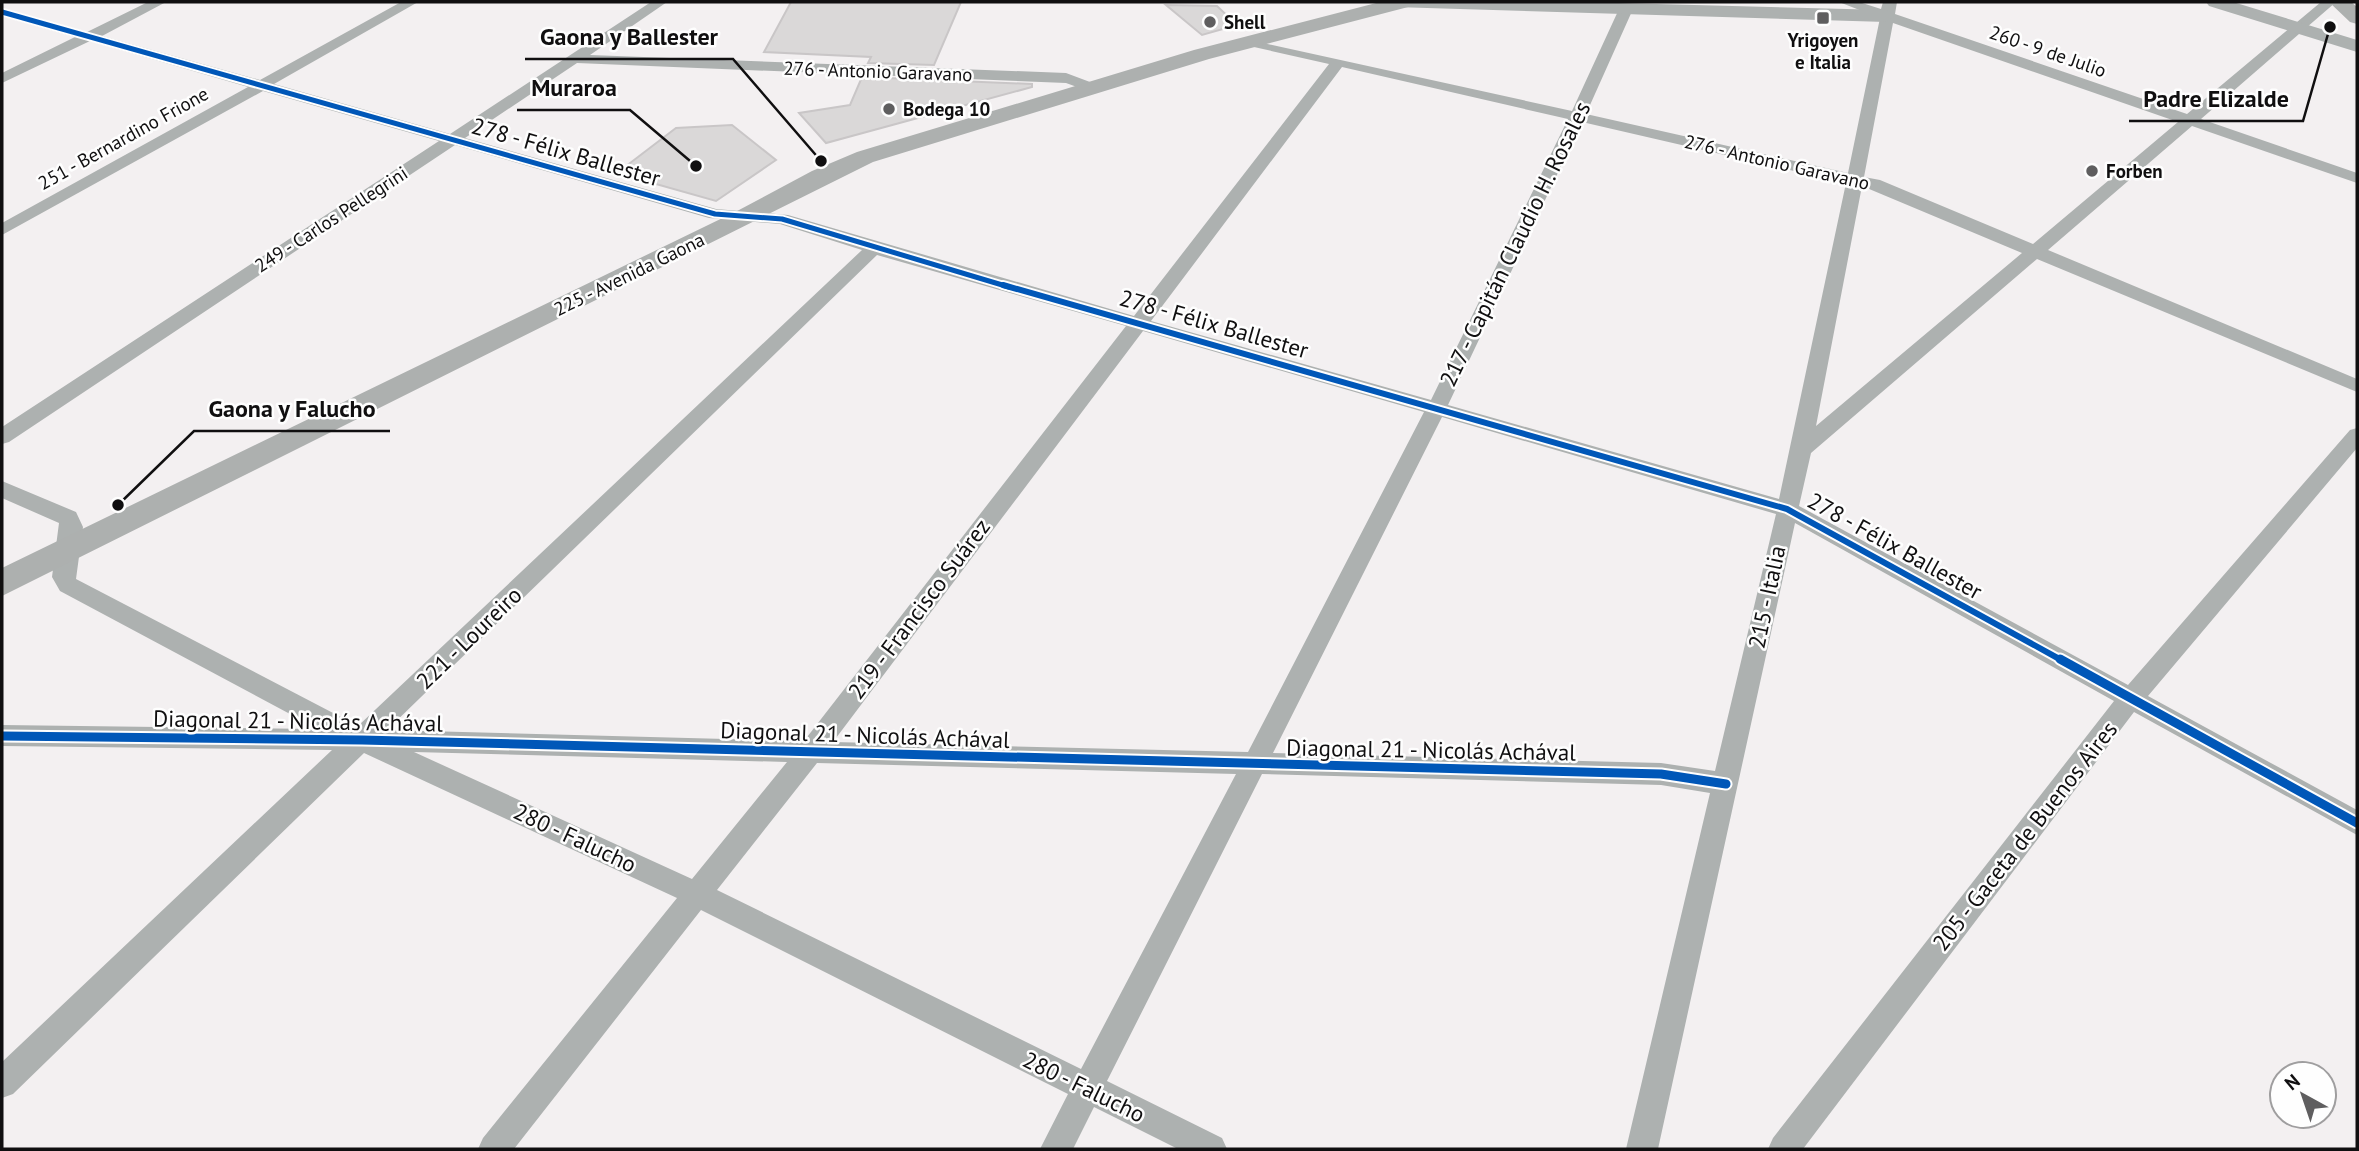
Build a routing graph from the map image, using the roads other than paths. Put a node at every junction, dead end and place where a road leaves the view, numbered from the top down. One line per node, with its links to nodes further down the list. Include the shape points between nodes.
1 (159, 2): 15 (street)
2 (411, 2): 21 (street, 251 - Bernardino Frione)
3 (660, 2): 18 (street, 249 - Carlos Pellegrini)
4 (1394, 2): 5 (street)
5 (1405, 2): 10 (street); 16 (main road, 225 - Avenida Gaona)
6 (1846, 2): 11 (street, 260 - 9 de Julio)
7 (2215, 2): 14 (street)
8 (2329, 2): 14 (street)
9 (2339, 2): 13 (main road)
10 (1626, 9): 11 (street); 23 (street, 217 - Capitán Claudio H. Rosales)
11 (1888, 9): 24 (street, 260 - 9 de Julio); 26 (street, 215 - Italia)
12 (2, 12): 15 (street, 278 - Félix Ballester)
13 (2357, 18)
14 (2299, 28): 17 (street); 24 (street)
15 (90, 37): 20 (street); 21 (street, 278 - Félix Ballester)
16 (1251, 42): 19 (street, 276 - Antonio Garavano); 22 (main road, 225 - Avenida Gaona)
17 (2357, 46)
18 (577, 59): 22 (street, 276 - Antonio Garavano, via 1066,78); 25 (street, 249 - Carlos Pellegrini)
19 (1337, 64): 23 (street, 276 - Antonio Garavano); 32 (street, 219 - Francisco Suárez)
20 (2, 79)
21 (260, 86): 25 (street, 278 - Félix Ballester); 29 (street, 251 - Bernardino Frione)
22 (1093, 88): 28 (main road, 225 - Avenida Gaona, via 865,157)
23 (1578, 116): 26 (street, 276 - Antonio Garavano); 34 (street, 217 - Capitán Claudio H. Rosales)
24 (2192, 121): 27 (street, 260 - 9 de Julio); 31 (street)
25 (452, 140): 28 (street, 278 - Félix Ballester, via 715,214); 36 (street, 249 - Carlos Pellegrini)
26 (1854, 178): 31 (street, 276 - Antonio Garavano); 37 (street, 215 - Italia)
27 (2357, 178)
28 (748, 215): 30 (street, 278 - Félix Ballester, via 782,219); 40 (main road, 225 - Avenida Gaona)
29 (2, 230)
30 (874, 248): 32 (street, 278 - Félix Ballester); 44 (street, 221 - Loureiro)
31 (2035, 252): 33 (street, 276 - Antonio Garavano); 37 (street)
32 (1138, 323): 34 (street, 278 - Félix Ballester); 45 (street, 219 - Francisco Suárez)
33 (2357, 386)
34 (1436, 407): 39 (street, 278 - Félix Ballester); 46 (street, 217 - Capitán Claudio H. Rosales)
35 (2357, 435): 42 (street, 205 - Gaceta de Buenos Aires)
36 (2, 437)
37 (1801, 450): 39 (street, 215 - Italia)
38 (2, 489): 40 (street, 280 - Falucho, via 68,518 72,527)
39 (1787, 509): 42 (street, 278 - Félix Ballester); 47 (street, 215 - Italia)
40 (67, 551): 41 (main road, 225 - Avenida Gaona); 44 (street, 280 - Falucho, via 63,577 68,585)
41 (2, 583)
42 (2130, 698): 48 (street, 278 - Félix Ballester); 56 (street, 205 - Gaceta de Buenos Aires)
43 (3, 738): 44 (street, Diagonal 21 - Nicolás Achával)
44 (362, 740): 45 (street, Diagonal 21 - Nicolás Achával); 49 (street, 280 - Falucho); 50 (street, 221 - Loureiro)
45 (810, 752): 46 (street, Diagonal 21 - Nicolás Achával); 49 (street, 219 - Francisco Suárez)
46 (1253, 765): 47 (street, Diagonal 21 - Nicolás Achával, via 1661,774); 51 (street, 217 - Capitán Claudio H. Rosales)
47 (1726, 784): 55 (street, 215 - Italia)
48 (2357, 823)
49 (696, 894): 51 (street, 280 - Falucho); 52 (street, 219 - Francisco Suárez)
50 (2, 1083)
51 (1086, 1089): 53 (street, 217 - Capitán Claudio H. Rosales); 54 (street, 280 - Falucho)
52 (494, 1149)
53 (1056, 1149)
54 (1211, 1149)
55 (1642, 1149)
56 (1784, 1149)

